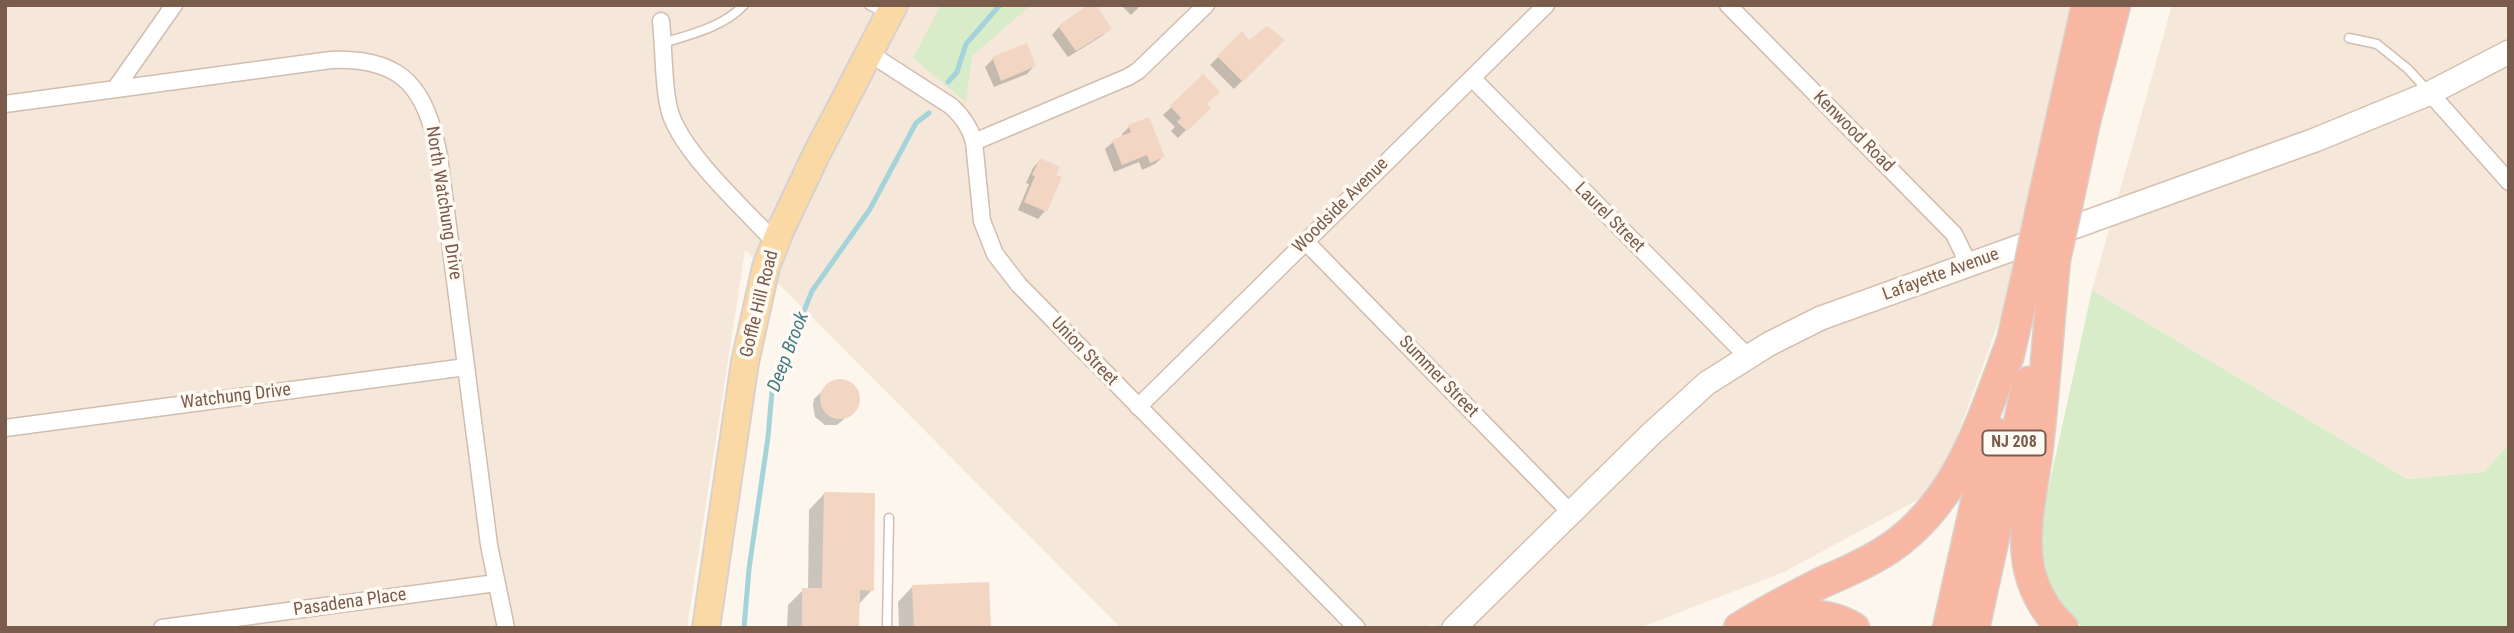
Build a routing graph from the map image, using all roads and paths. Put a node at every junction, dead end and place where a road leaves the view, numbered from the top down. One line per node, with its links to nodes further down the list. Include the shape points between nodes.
1 (174, 5): 15 (street)
2 (744, 5): 11 (lane, via 704,31)
3 (1206, 5): 18 (street, via 1138,71)
4 (1546, 5): 14 (street, Woodside Avenue)
5 (1728, 5): 24 (street, Kenwood Road, via 1954,234)
6 (2087, 5): 20 (highway, NJ 208)
7 (2115, 5): 20 (highway, NJ 208, via 2088,109)
8 (884, 8): 13 (main road, Goffle Hill Road)
9 (661, 21): 11 (street)
10 (2349, 38): 16 (lane, via 2377,44)
11 (663, 43): 22 (street, via 671,116 682,139)
12 (2509, 52): 16 (street, Lafayette Avenue)
13 (869, 53): 18 (street, Union Street, via 951,106 971,130); 22 (main road, Goffle Hill Road)
14 (1472, 78): 21 (street, Woodside Avenue); 26 (street, Laurel Street)
15 (115, 89): 17 (street, North Watchung Drive); 27 (street, North Watchung Drive, via 348,59 374,62 405,79 419,94 433,126)
16 (2430, 93): 19 (street); 24 (street, Lafayette Avenue, via 2315,140)
17 (5, 104)
18 (974, 142): 28 (street, Union Street, via 982,221 995,254 1019,285)
19 (2509, 182)
20 (2054, 208): 23 (highway, NJ 208, bridge)
21 (1305, 241): 28 (street, Woodside Avenue); 30 (street, Summer Street)
22 (775, 242): 35 (main road, Goffle Hill Road, via 745,362)
23 (2042, 263): 25 (highway, NJ 208); 43 (highway, NJ 208); 44 (highway, via 2039,435 2028,562 2044,606)
24 (1969, 265): 26 (street, Lafayette Avenue, via 1821,318)
25 (2012, 341): 39 (highway, via 1966,457 1943,498 1911,532 1878,555); 42 (highway, NJ 208)
26 (1748, 357): 30 (street, Lafayette Avenue, via 1707,383)
27 (466, 367): 29 (street, Watchung Drive); 32 (street, North Watchung Drive)
28 (1138, 407): 37 (street, Union Street)
29 (5, 428)
30 (1571, 513): 38 (street, Lafayette Avenue)
31 (889, 518): 36 (lane)
32 (496, 583): 33 (street, Pasadena Place); 34 (street, North Watchung Drive)
33 (162, 628)
34 (506, 628)
35 (706, 628)
36 (887, 628)
37 (1357, 628)
38 (1454, 628)
39 (1739, 628)
40 (1746, 628): 41 (highway, via 1801,615 1823,616)
41 (1854, 628)
42 (1948, 628)
43 (1974, 628)
44 (2063, 628)

